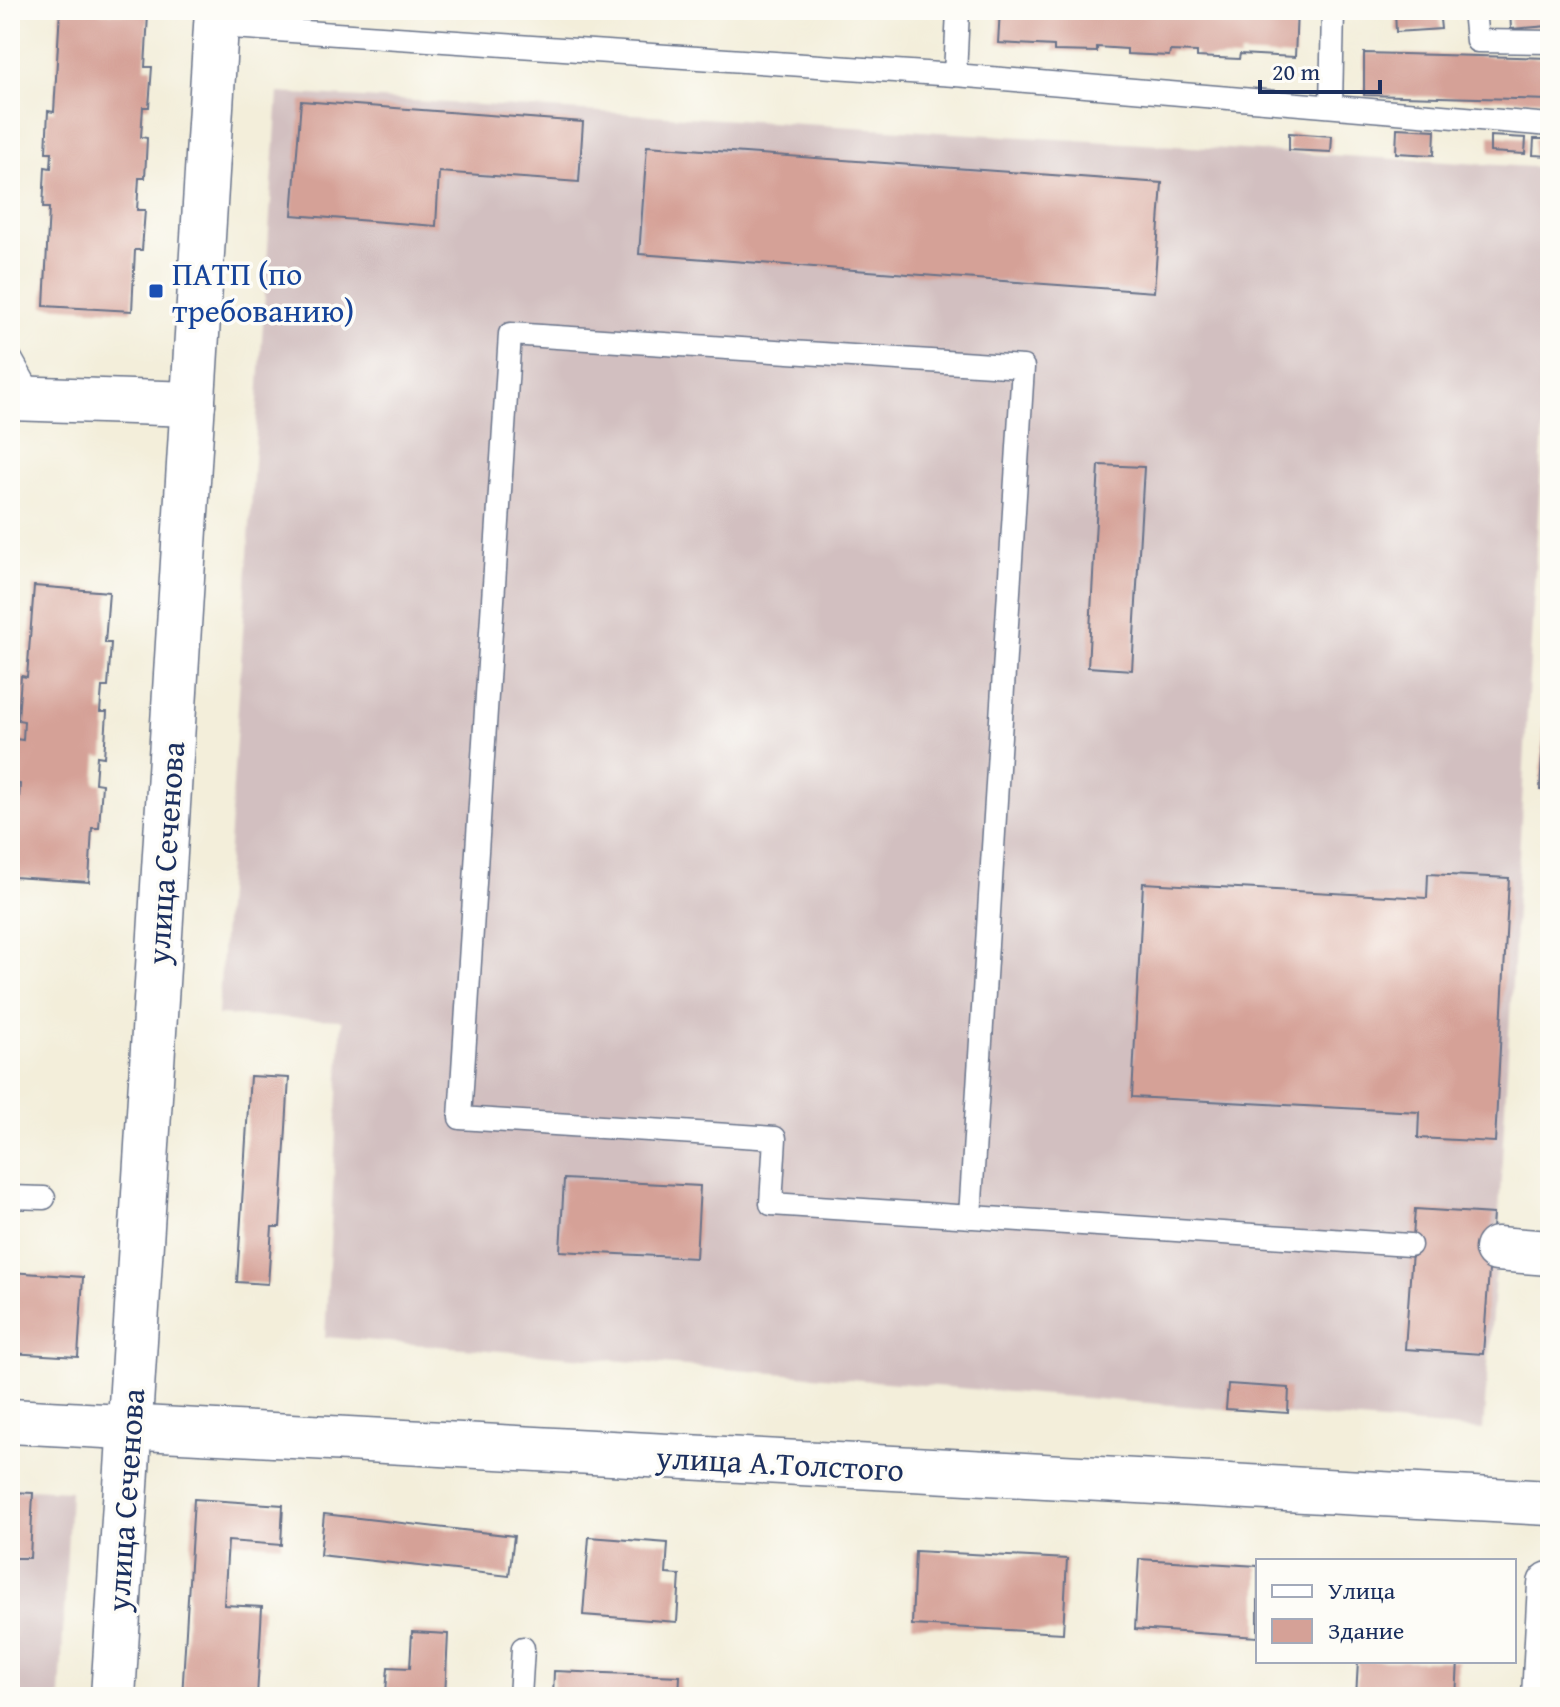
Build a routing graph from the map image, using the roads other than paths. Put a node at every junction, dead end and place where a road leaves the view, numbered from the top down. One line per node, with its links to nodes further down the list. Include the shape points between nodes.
1 (958, 10): 6 (lane)
2 (1333, 10): 7 (lane)
3 (1474, 10): 5 (lane, via 1477,41)
4 (216, 18): 6 (lane); 11 (street, улица Сеченова)
5 (1550, 42)
6 (955, 75): 7 (lane)
7 (1331, 106): 8 (lane)
8 (1550, 125)
9 (10, 357): 10 (lane)
10 (21, 398): 11 (street)
11 (193, 404): 19 (street, улица Сеченова)
12 (10, 1197): 13 (lane)
13 (44, 1198)
14 (970, 1217): 14 (lane, via 771,1204 775,1138 460,1118 510,334 1023,367); 15 (lane)
15 (1410, 1245)
16 (1497, 1249): 17 (street)
17 (1550, 1253)
18 (10, 1421): 19 (street, улица А.Толстого)
19 (130, 1429): 20 (street, улица А.Толстого); 23 (street, улица Сеченова)
20 (1550, 1503)
21 (1550, 1584): 25 (street)
22 (523, 1648): 24 (lane)
23 (113, 1697)
24 (520, 1697)
25 (1544, 1697)

